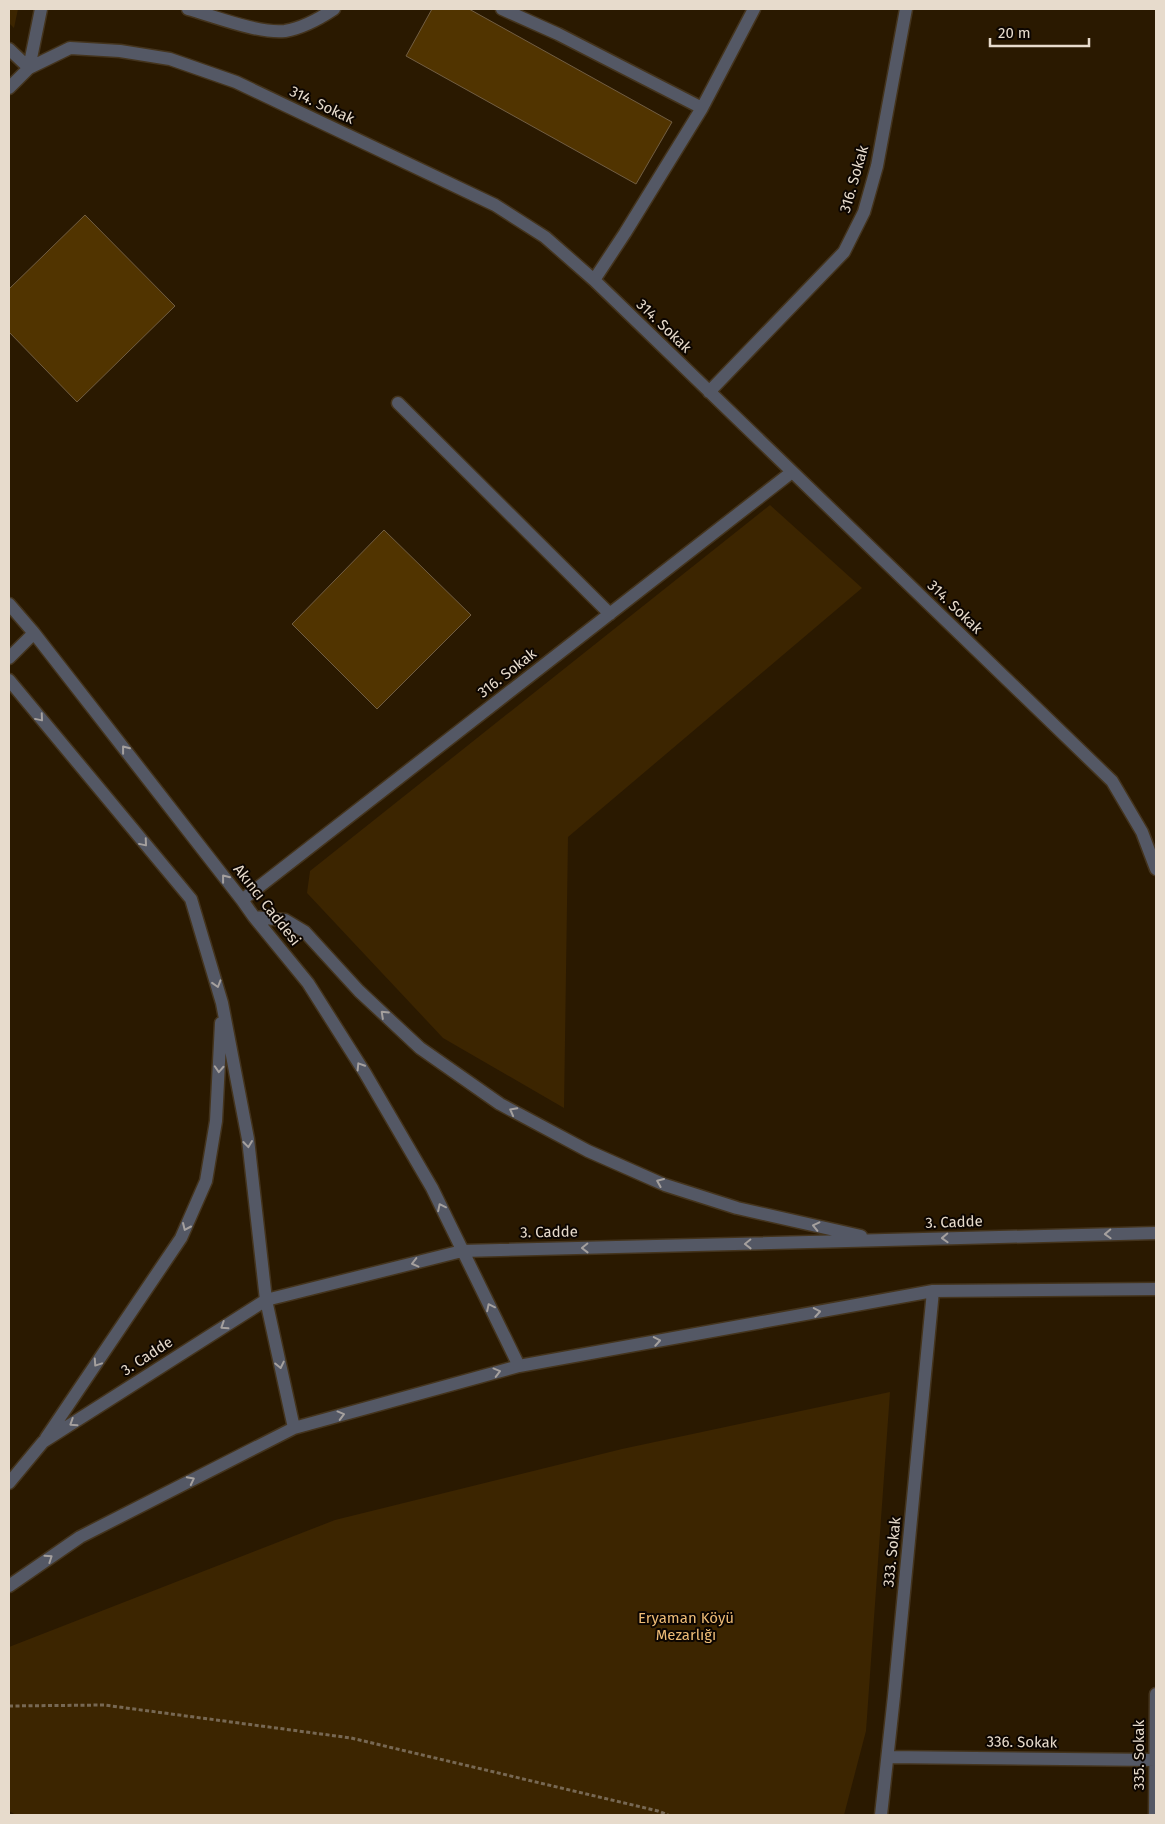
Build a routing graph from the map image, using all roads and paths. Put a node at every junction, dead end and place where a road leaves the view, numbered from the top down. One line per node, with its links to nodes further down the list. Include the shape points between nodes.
1 (41, 9): 8 (street)
2 (188, 9): 3 (street, via 253,28 285,31 319,20)
3 (334, 9)
4 (502, 9): 10 (street)
5 (754, 9): 10 (street)
6 (906, 9): 12 (street, 316. Sokak, via 877,166 864,212 844,252)
7 (9, 49): 8 (street)
8 (29, 68): 9 (street, 314. Sokak); 11 (street, 314. Sokak, via 70,48 120,51 170,59 236,82 494,205 545,237)
9 (9, 88)
10 (702, 108): 11 (street)
11 (594, 280): 12 (street, 314. Sokak)
12 (709, 392): 14 (street, 314. Sokak)
13 (398, 403): 16 (street)
14 (792, 472): 16 (street, 316. Sokak); 20 (street, 314. Sokak, via 1112,782 1142,832)
15 (9, 604): 17 (street, Akıncı Caddesi)
16 (610, 614): 21 (street, 316. Sokak)
17 (34, 633): 18 (street); 21 (street, Akıncı Caddesi, one-way to 17)
18 (9, 658)
19 (9, 680): 23 (street, one-way to 23, via 191,899)
20 (1156, 869)
21 (242, 900): 22 (street, Akıncı Caddesi)
22 (254, 917): 25 (street, one-way to 22, via 736,1208 665,1185 588,1150 500,1104 420,1048 305,932 285,920); 26 (street, Akıncı Caddesi, one-way to 22, via 432,1188 360,1065 308,983)
23 (222, 1003): 29 (street, one-way to 29, via 248,1139); 32 (street, one-way to 32, via 216,1120 206,1181 180,1238)
24 (1156, 1233): 25 (street, 3. Cadde, one-way to 25)
25 (880, 1240): 26 (street, 3. Cadde, one-way to 26)
26 (462, 1251): 29 (street, 3. Cadde, one-way to 29); 30 (street, Akıncı Caddesi, one-way to 26)
27 (1156, 1289): 28 (street)
28 (933, 1291): 30 (street, one-way to 28); 37 (street, 333. Sokak)
29 (266, 1300): 31 (street, one-way to 31); 32 (street, 3. Cadde, one-way to 32)
30 (519, 1366): 31 (street, one-way to 30)
31 (294, 1428): 34 (street, one-way to 31, via 80,1537)
32 (43, 1442): 33 (street, 3. Cadde)
33 (9, 1483)
34 (9, 1586)
35 (1156, 1694): 38 (street, 335. Sokak)
36 (9, 1706): 39 (path, via 104,1705 352,1738)
37 (888, 1757): 38 (street, 336. Sokak); 40 (street, 333. Sokak)
38 (1156, 1760): 41 (street, 335. Sokak)
39 (668, 1815)
40 (881, 1815)
41 (1156, 1815)

